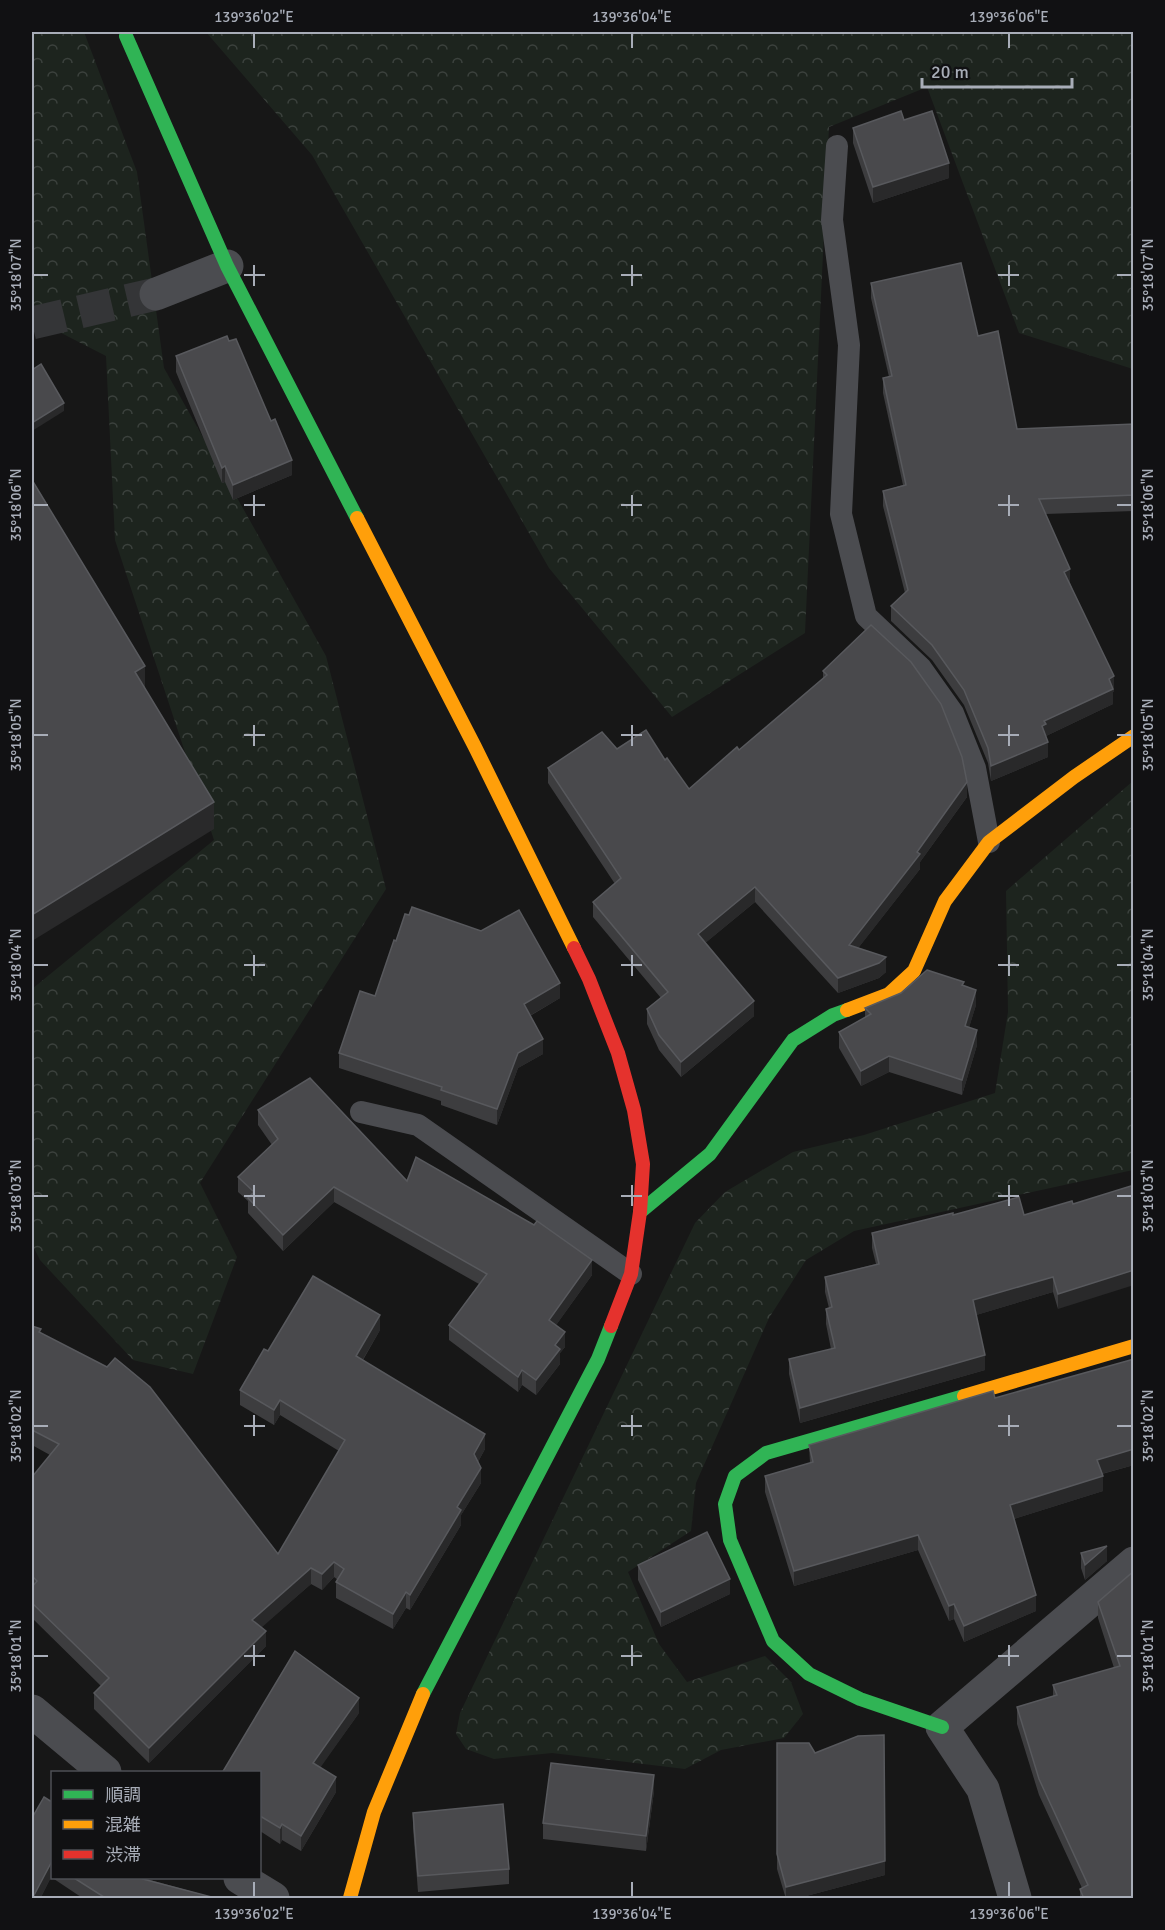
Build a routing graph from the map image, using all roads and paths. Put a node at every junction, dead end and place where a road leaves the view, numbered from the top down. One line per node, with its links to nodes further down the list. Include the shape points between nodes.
1 (126, 36): 3 (street)
2 (837, 146): 6 (lane, via 832,220 849,345 841,514 866,616 921,668 953,713 975,768)
3 (227, 266): 4 (street); 8 (street, via 475,747 589,979 618,1053 633,1110 643,1164)
4 (156, 294)
5 (1134, 736): 6 (street)
6 (989, 842): 8 (street, via 945,901 914,970 889,994 833,1015 793,1040 710,1154)
7 (361, 1112): 9 (lane, via 418,1125)
8 (640, 1212): 9 (street)
9 (631, 1274): 17 (street, via 598,1359 420,1700 374,1812)
10 (1134, 1346): 13 (street, via 766,1454 735,1476 724,1504 730,1540 773,1641 809,1674 860,1699)
11 (1134, 1563): 13 (street)
12 (32, 1711): 14 (street)
13 (942, 1727): 18 (street, via 983,1789)
14 (103, 1771)
15 (242, 1879): 16 (street)
16 (273, 1899)
17 (350, 1899)
18 (1015, 1899)

